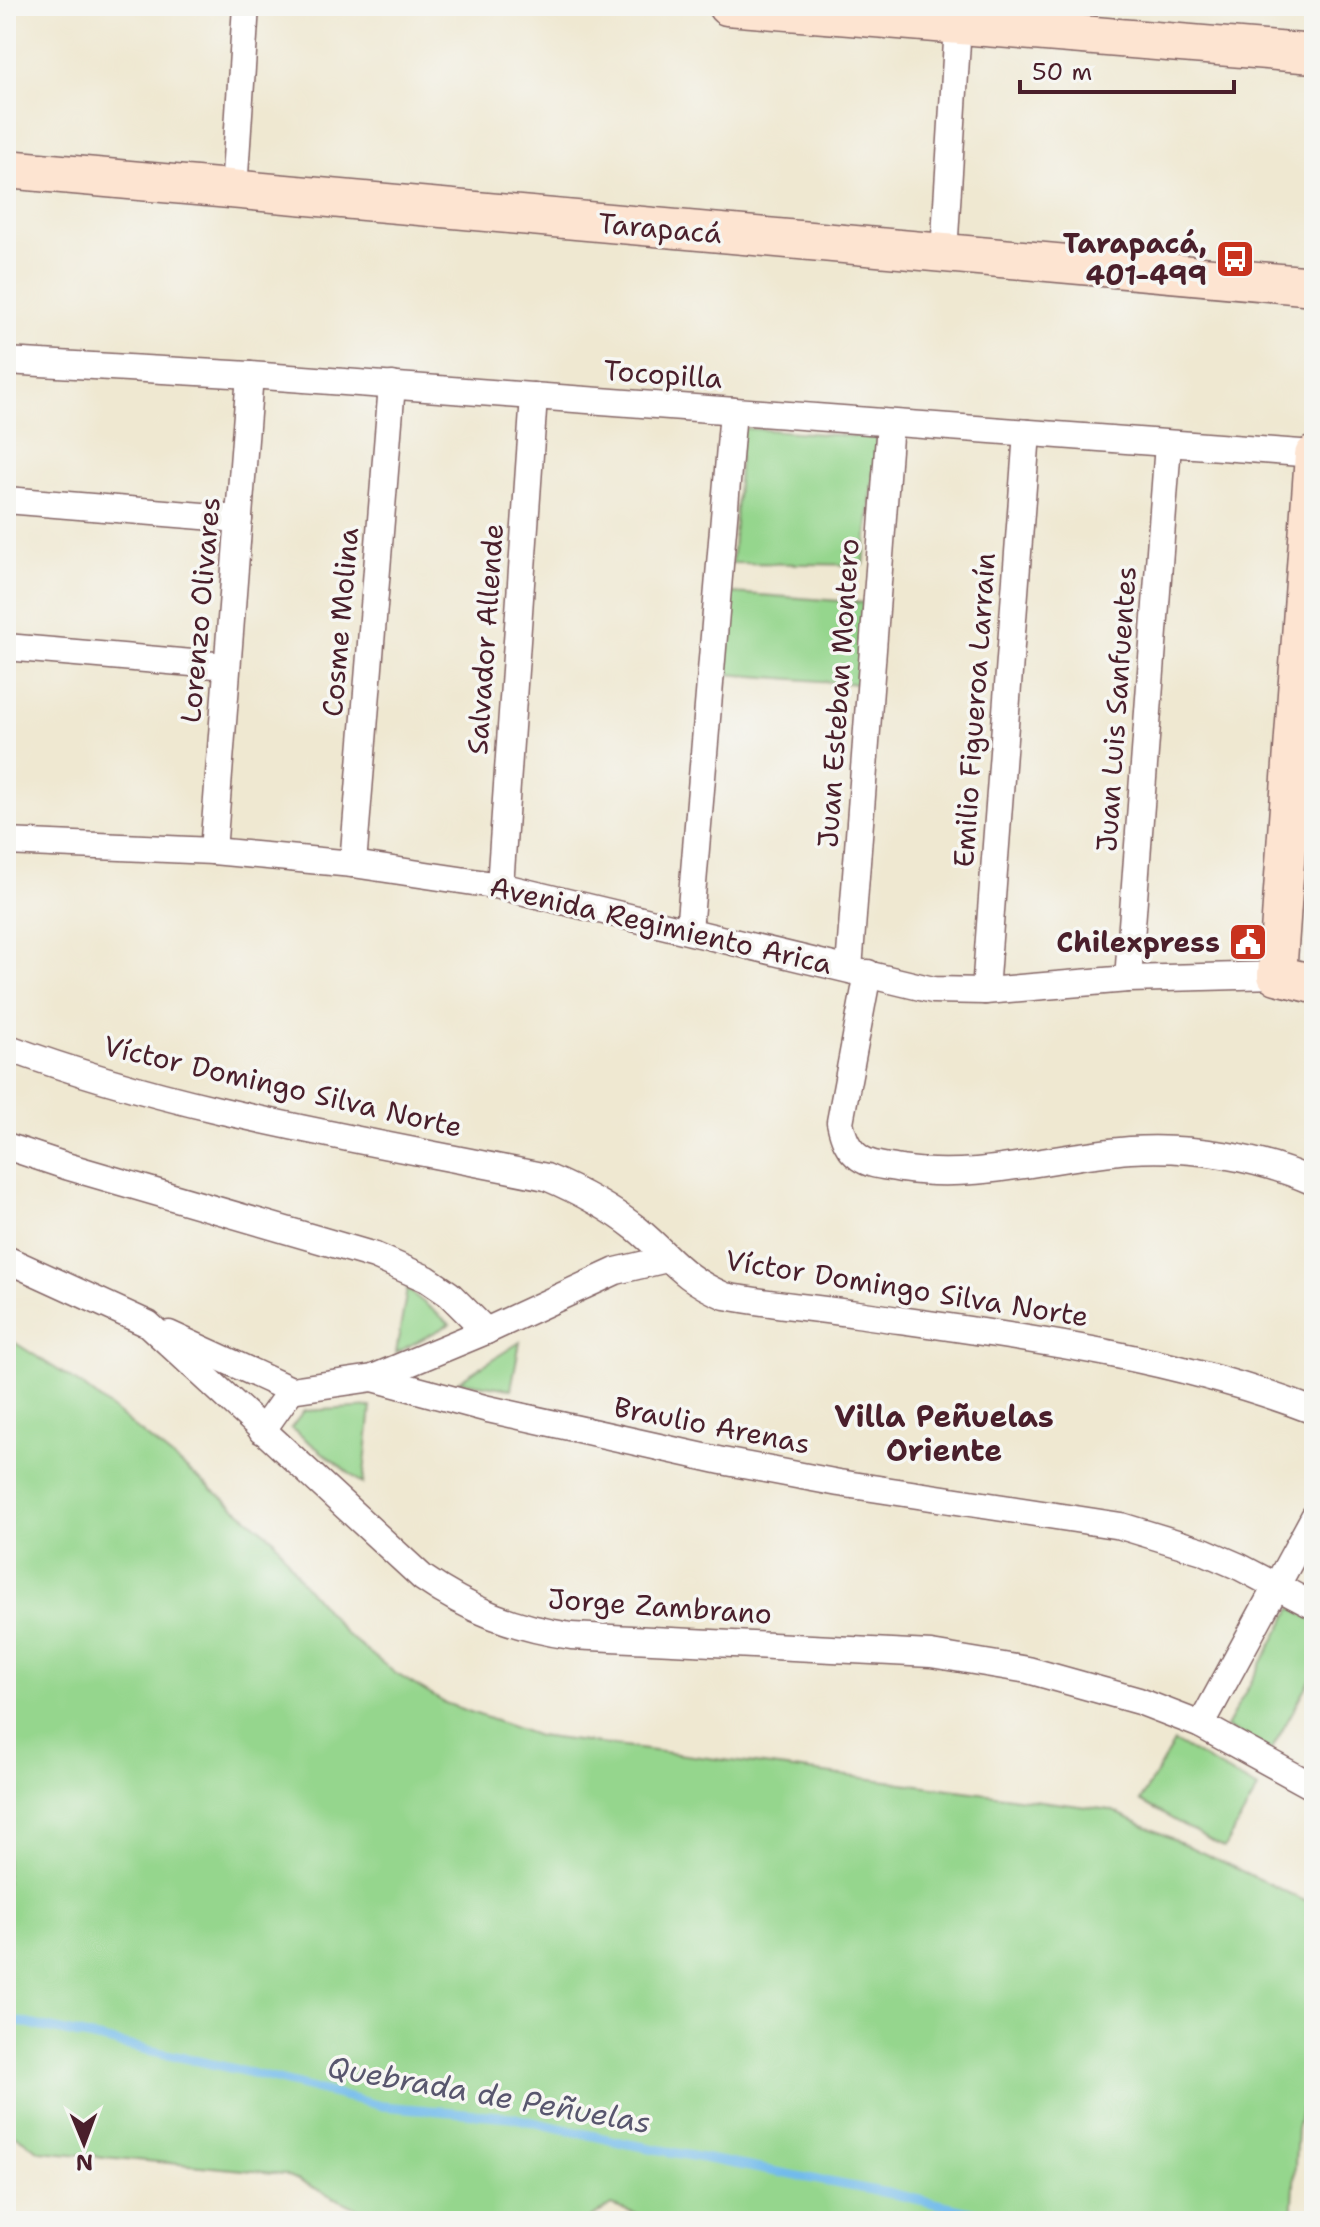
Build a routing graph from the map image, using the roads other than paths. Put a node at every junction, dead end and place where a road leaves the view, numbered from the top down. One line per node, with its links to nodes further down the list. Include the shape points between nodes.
1 (246, 6): 6 (street)
2 (727, 6): 3 (main road)
3 (959, 16): 4 (main road); 7 (street)
4 (1314, 54)
5 (6, 169): 6 (main road, Tarapacá)
6 (234, 190): 7 (main road, Tarapacá)
7 (944, 253): 8 (main road, Tarapacá)
8 (1314, 286)
9 (6, 361): 10 (street, Tocopilla)
10 (250, 375): 11 (street, Tocopilla); 19 (street, Lorenzo Olivares)
11 (392, 385): 12 (street, Tocopilla); 24 (street, Cosme Molina)
12 (534, 396): 13 (street, Tocopilla); 25 (street, Salvador Allende)
13 (733, 411): 14 (street, Tocopilla); 26 (street)
14 (890, 423): 15 (street, Tocopilla); 27 (street, Juan Esteban Montero)
15 (1027, 433): 16 (street, Tocopilla); 31 (street, Emilio Figueroa Larraín)
16 (1168, 444): 17 (street, Tocopilla); 29 (street, Juan Luis Sanfuentes)
17 (1314, 454): 28 (main road)
18 (6, 500): 19 (street)
19 (239, 519): 21 (street, Lorenzo Olivares)
20 (6, 647): 21 (street)
21 (227, 666): 23 (street, Lorenzo Olivares)
22 (6, 842): 23 (street, Avenida Regimiento Arica)
23 (213, 851): 24 (street, Avenida Regimiento Arica)
24 (353, 864): 25 (street, Avenida Regimiento Arica)
25 (500, 886): 26 (street, Avenida Regimiento Arica)
26 (689, 931): 27 (street, Avenida Regimiento Arica)
27 (859, 971): 31 (street, Avenida Regimiento Arica, via 933,990); 34 (street, Juan Esteban Montero, via 840,1122 849,1148 860,1158 956,1174 1131,1150 1177,1151 1254,1162)
28 (1277, 975): 29 (street, Avenida Regimiento Arica); 30 (main road, Avenida Regimiento Arica)
29 (1128, 979): 31 (street, Avenida Regimiento Arica)
30 (1314, 984)
31 (985, 991)
32 (6, 1047): 36 (street, Víctor Domingo Silva Norte, via 188,1103 546,1177 619,1215)
33 (6, 1146): 38 (street, via 402,1266 449,1294)
34 (1314, 1182)
35 (6, 1259): 37 (street, Jorge Zambrano)
36 (667, 1259): 38 (street, via 616,1271); 41 (street, Víctor Domingo Silva Norte, via 690,1279 725,1296 1126,1357 1242,1384)
37 (148, 1324): 40 (street); 42 (street, Jorge Zambrano)
38 (486, 1331): 39 (street)
39 (373, 1378): 40 (street); 44 (street, Braulio Arenas, via 722,1461 1121,1526 1203,1551)
40 (291, 1390): 42 (street)
41 (1314, 1411)
42 (262, 1431): 46 (street, Jorge Zambrano, via 423,1578 469,1607 519,1627 571,1636 979,1660 1075,1682)
43 (1314, 1517): 44 (street)
44 (1276, 1586): 45 (street, Braulio Arenas); 46 (street)
45 (1314, 1606)
46 (1201, 1725): 47 (street, Jorge Zambrano)
47 (1314, 1787)

